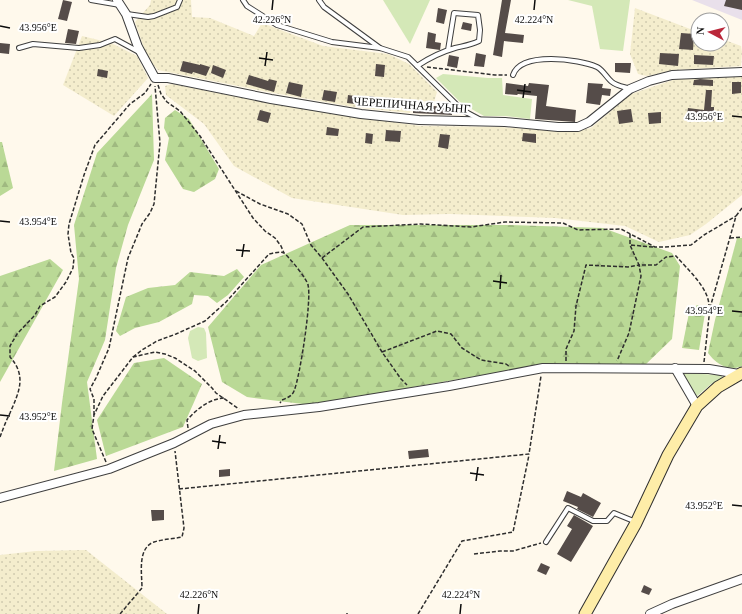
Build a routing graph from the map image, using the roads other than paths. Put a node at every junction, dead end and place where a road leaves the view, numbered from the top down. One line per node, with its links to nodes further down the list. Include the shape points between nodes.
1 (91, 0): 5 (lane)
2 (180, 0): 6 (lane, via 177,7 154,16)
3 (243, 0): 8 (lane, via 247,6 277,25 332,42)
4 (319, 0): 8 (lane, via 324,7)
5 (119, 3): 6 (street)
6 (126, 14): 10 (street)
7 (19, 48): 10 (lane, via 33,44 78,48 100,46 115,39)
8 (380, 48): 11 (lane, via 408,57)
9 (448, 50): 9 (lane, via 479,41 478,15 454,13); 11 (lane, via 428,58)
10 (141, 53): 15 (street, ЧЕРЕПИЧНАЯ УЫНГ, via 156,78 168,78 361,114 419,120)
11 (417, 66): 15 (lane, via 462,110)
12 (742, 72): 14 (street, ЧЕРЕПИЧНАЯ УЫНГ, via 672,75)
13 (513, 75): 14 (lane, via 515,69 524,63 539,59 560,59 598,68 613,83)
14 (630, 89): 15 (street, ЧЕРЕПИЧНАЯ УЫНГ, via 589,122 578,127)
15 (485, 122)
16 (674, 368): 17 (street); 18 (street); 19 (street, via 543,368 319,407 244,415 211,424 174,443 109,469)
17 (741, 373): 18 (main road, via 718,387)
18 (697, 406): 20 (main road, via 668,455)
19 (0, 498)
20 (636, 523): 21 (lane, via 614,513 607,521 593,521 568,508); 23 (main road)
21 (546, 542)
22 (742, 579): 24 (street)
23 (585, 614)
24 (650, 614)

